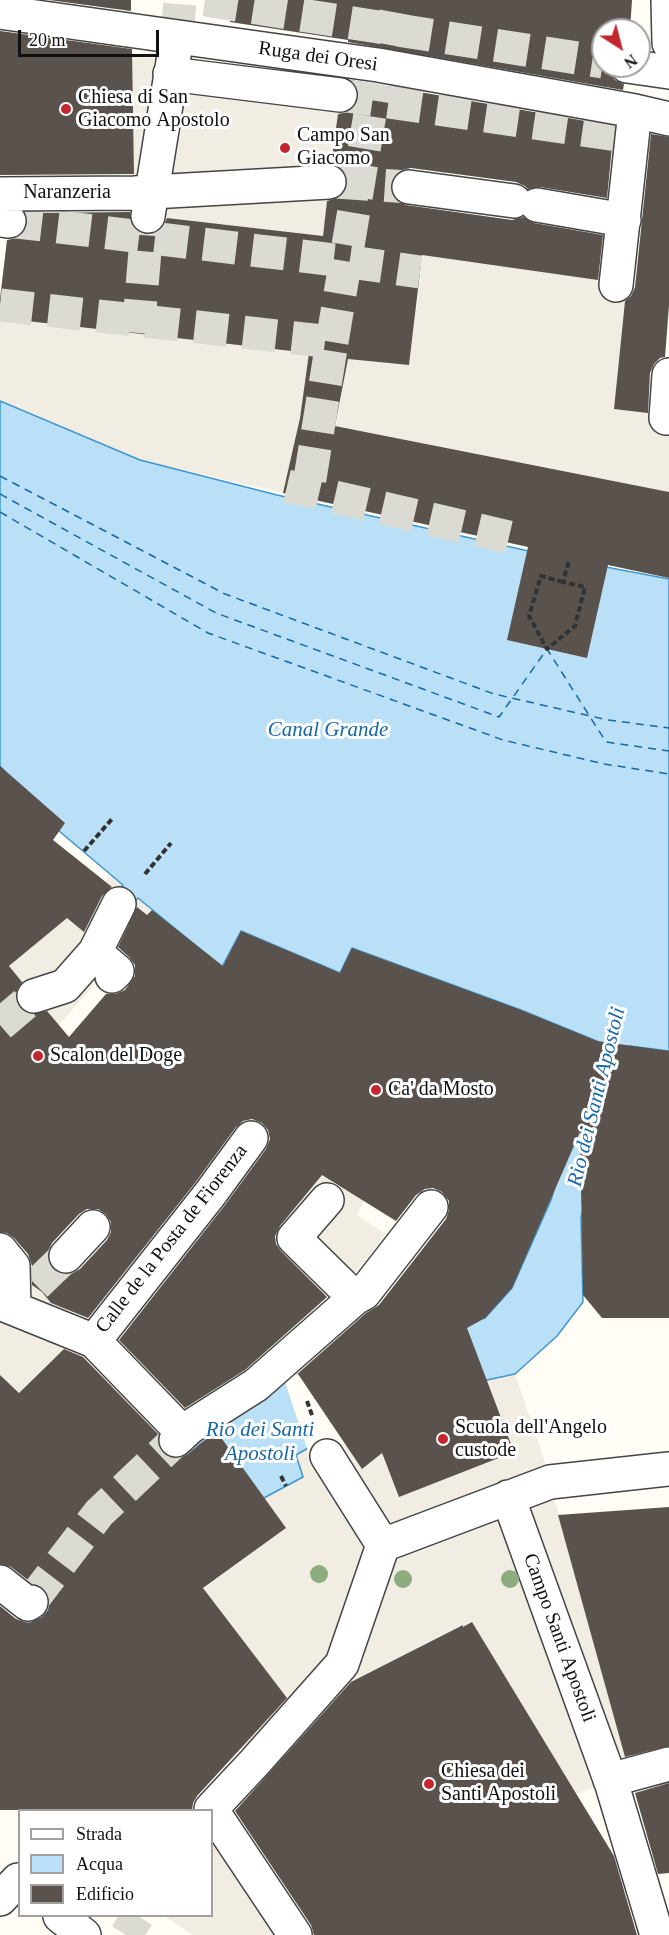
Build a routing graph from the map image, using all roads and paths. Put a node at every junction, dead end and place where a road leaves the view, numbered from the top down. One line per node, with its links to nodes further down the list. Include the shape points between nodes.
1 (668, 7): 4 (street)
2 (0, 12): 3 (street, Ruga dei Oresi)
3 (177, 37): 7 (street); 10 (street, Ruga dei Oresi, via 382,65)
4 (669, 43)
5 (651, 69): 6 (street)
6 (669, 72)
7 (170, 74): 8 (street); 13 (street)
8 (340, 95)
9 (669, 118): 10 (street, Ruga dei Oresi)
10 (628, 128): 15 (street)
11 (329, 182): 13 (street)
12 (409, 187): 15 (street)
13 (144, 200): 14 (street, Naranzeria)
14 (3, 212)
15 (624, 220): 16 (street)
16 (616, 285)
17 (669, 375): 18 (street)
18 (666, 418)
19 (569, 560): 20 (path)
20 (563, 582): 20 (path, via 541,576 530,616 547,649 575,626 585,587)
21 (112, 819): 22 (path)
22 (84, 851)
23 (119, 904): 24 (street, via 104,964 65,986)
24 (34, 996)
25 (250, 1138): 33 (street, Calle de la Posta de Fiorenza, via 210,1194)
26 (327, 1200): 32 (street, via 294,1238)
27 (430, 1207): 32 (street, via 364,1293)
28 (93, 1227): 30 (street)
29 (0, 1251): 31 (street, via 13,1266)
30 (66, 1256)
31 (17, 1298): 33 (street)
32 (355, 1298): 33 (street, via 256,1385 183,1434)
33 (88, 1338)
34 (307, 1401): 35 (path)
35 (314, 1419)
36 (327, 1456): 41 (street)
37 (669, 1469): 40 (street, via 550,1482)
38 (281, 1476): 39 (path)
39 (286, 1486)
40 (508, 1497): 41 (street); 45 (street, Campo Santi Apostoli)
41 (383, 1545): 46 (street, via 342,1664)
42 (0, 1582): 43 (street, via 28,1604)
43 (31, 1602)
44 (669, 1764): 45 (street)
45 (610, 1780): 51 (street, Campo Santi Apostoli)
46 (211, 1809)
47 (213, 1812): 50 (street)
48 (61, 1917): 49 (street)
49 (84, 1935)
50 (295, 1935)
51 (657, 1935)

